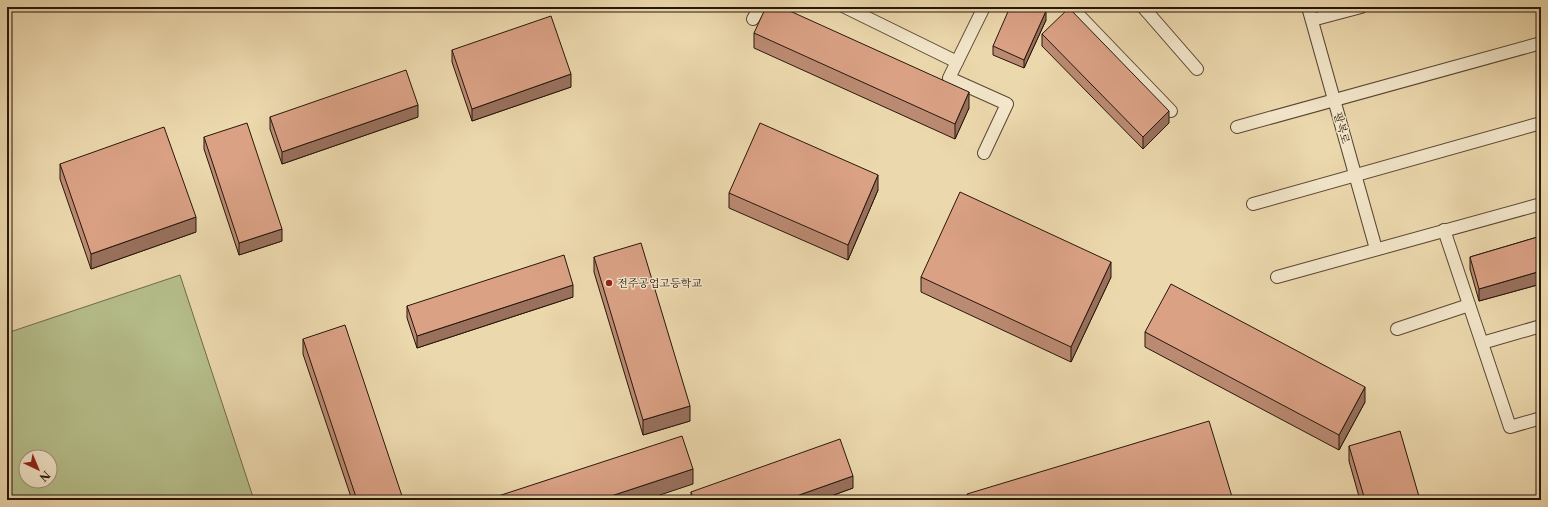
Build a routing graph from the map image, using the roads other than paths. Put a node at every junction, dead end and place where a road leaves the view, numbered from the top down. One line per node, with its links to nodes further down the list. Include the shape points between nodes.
1 (760, 7): 8 (lane)
2 (845, 7): 11 (lane)
3 (984, 7): 11 (lane)
4 (1071, 7): 14 (lane)
5 (1143, 7): 12 (lane)
6 (1308, 7): 9 (lane, 팔복로)
7 (1361, 7): 9 (lane)
8 (753, 19)
9 (1312, 20): 13 (lane, 팔복로)
10 (1541, 43): 13 (lane)
11 (957, 62): 17 (lane, via 949,78 1007,104)
12 (1197, 69)
13 (1334, 101): 16 (lane); 18 (lane, 팔복로)
14 (1171, 111)
15 (1541, 123): 18 (lane)
16 (1237, 128)
17 (984, 153)
18 (1355, 176): 19 (lane); 22 (lane, 팔복로)
19 (1253, 204)
20 (1541, 204): 21 (lane)
21 (1444, 230): 22 (lane); 24 (lane)
22 (1376, 249): 23 (lane)
23 (1277, 276)
24 (1469, 305): 26 (lane); 27 (lane)
25 (1541, 326): 27 (lane)
26 (1397, 329)
27 (1482, 343): 28 (lane, via 1510,426)
28 (1541, 418)

